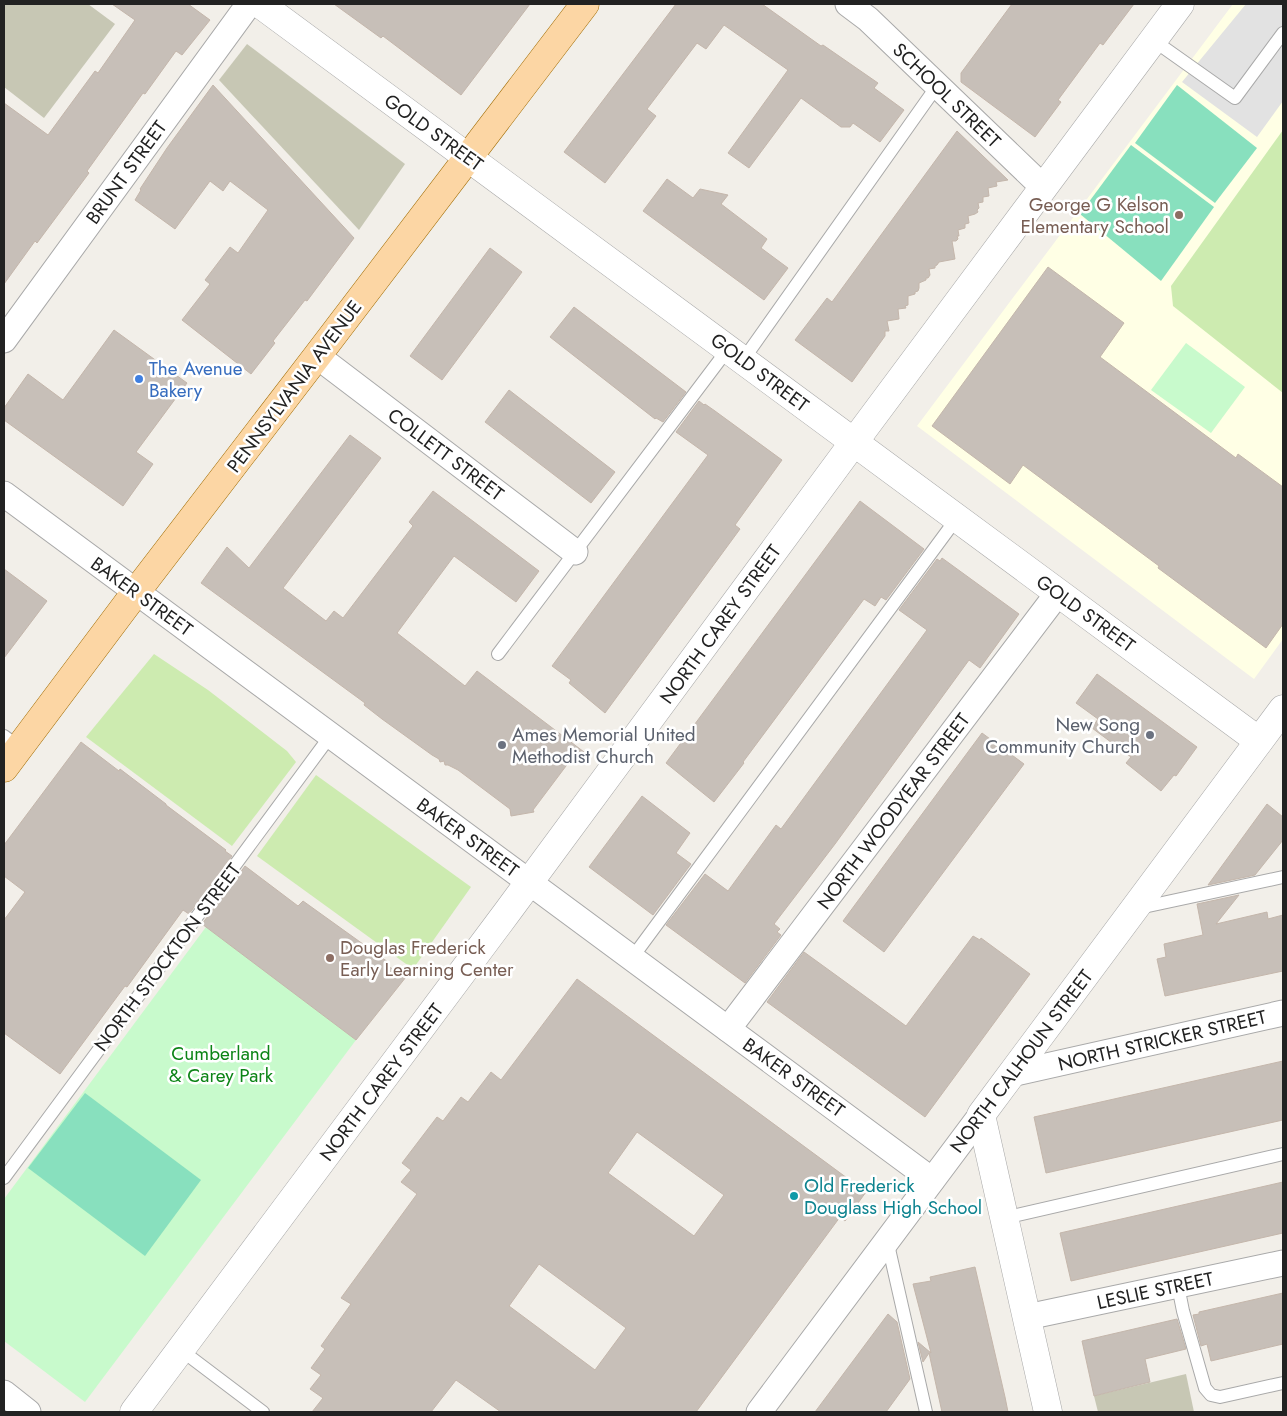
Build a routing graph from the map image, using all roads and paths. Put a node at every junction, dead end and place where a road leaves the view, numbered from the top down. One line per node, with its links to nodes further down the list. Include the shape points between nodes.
1 (249, 4): 11 (street, BRUNT STREET)
2 (260, 4): 9 (street, GOLD STREET)
3 (585, 4): 9 (main road, PENNSYLVANIA AVENUE)
4 (848, 4): 8 (street, SCHOOL STREET, via 868,19)
5 (1180, 4): 7 (street, NORTH CAREY STREET)
6 (1283, 33): 7 (lane, via 1235,98)
7 (1153, 40): 10 (street, NORTH CAREY STREET)
8 (937, 86): 10 (street, SCHOOL STREET); 12 (lane)
9 (468, 157): 12 (street, GOLD STREET); 13 (main road, PENNSYLVANIA AVENUE)
10 (1044, 188): 14 (street, NORTH CAREY STREET)
11 (4, 340)
12 (735, 354): 14 (street, GOLD STREET); 17 (lane)
13 (317, 356): 17 (street, COLLETT STREET); 18 (main road, PENNSYLVANIA AVENUE)
14 (854, 442): 16 (street, GOLD STREET); 26 (street, NORTH CAREY STREET)
15 (4, 494): 18 (street, BAKER STREET)
16 (957, 518): 19 (street, GOLD STREET); 28 (lane)
17 (575, 552): 20 (lane)
18 (136, 592): 22 (street, BAKER STREET); 24 (main road, PENNSYLVANIA AVENUE)
19 (1058, 592): 23 (street, GOLD STREET); 30 (street, NORTH WOODYEAR STREET)
20 (498, 654)
21 (1283, 709): 23 (street, NORTH CALHOUN STREET)
22 (331, 736): 26 (street, BAKER STREET); 34 (lane, NORTH STOCKTON STREET)
23 (1259, 741): 27 (street, NORTH CALHOUN STREET)
24 (9, 751)
25 (1283, 877): 27 (lane)
26 (530, 882): 28 (street, BAKER STREET); 41 (street, NORTH CAREY STREET)
27 (1134, 909): 31 (street, NORTH CALHOUN STREET)
28 (632, 958): 30 (street, BAKER STREET)
29 (1283, 1013): 31 (street, NORTH STRICKER STREET)
30 (728, 1029): 35 (street, BAKER STREET)
31 (1011, 1074): 32 (street, NORTH CALHOUN STREET)
32 (981, 1115): 35 (street, NORTH CALHOUN STREET); 36 (street)
33 (1283, 1154): 36 (lane)
34 (4, 1178)
35 (932, 1180): 37 (street, NORTH CALHOUN STREET)
36 (1004, 1218): 40 (street)
37 (887, 1240): 47 (street, NORTH CALHOUN STREET); 48 (lane)
38 (1283, 1263): 39 (street, LESLIE STREET)
39 (1178, 1286): 40 (street, LESLIE STREET); 42 (lane, via 1205,1388 1211,1395 1220,1397)
40 (1027, 1317): 49 (street)
41 (181, 1350): 45 (street, NORTH CAREY STREET); 46 (lane)
42 (1283, 1383)
43 (4, 1393): 44 (street)
44 (28, 1412)
45 (134, 1412)
46 (263, 1412)
47 (759, 1412)
48 (926, 1412)
49 (1048, 1412)

